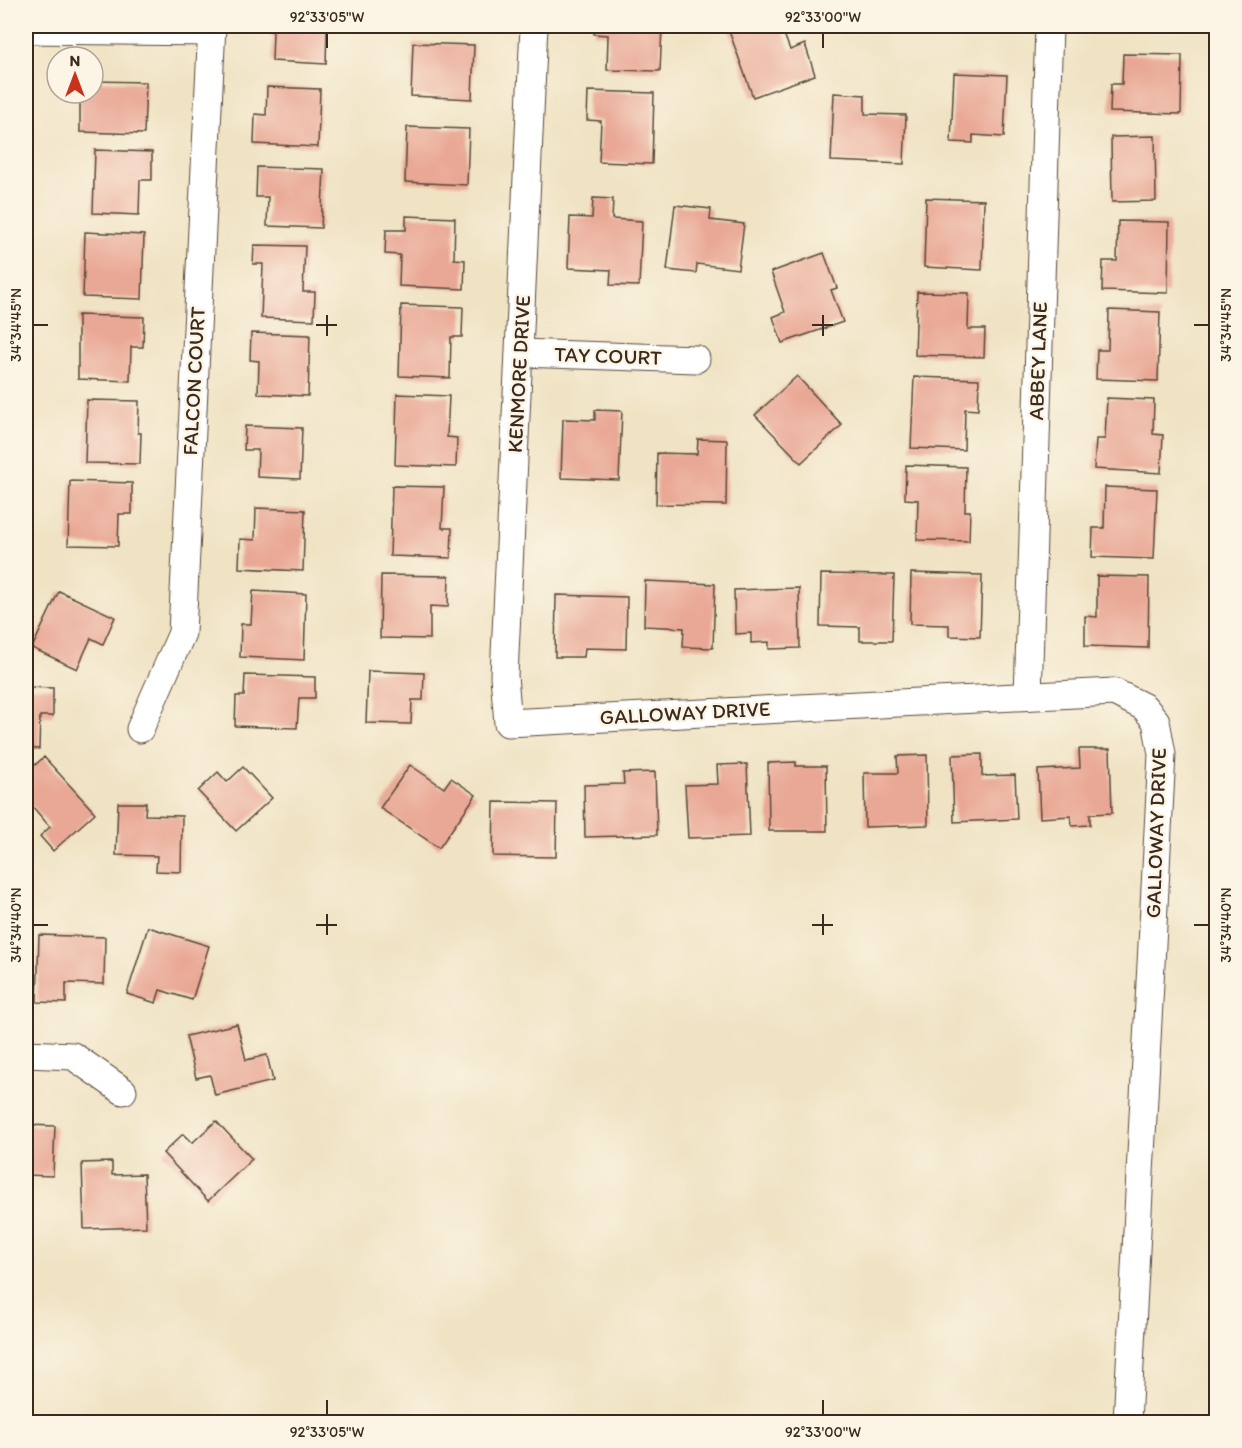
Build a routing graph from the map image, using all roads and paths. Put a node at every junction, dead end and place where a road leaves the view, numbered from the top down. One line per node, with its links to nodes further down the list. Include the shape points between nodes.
1 (534, 26): 5 (street, KENMORE DRIVE)
2 (1049, 26): 7 (street, ABBEY LANE)
3 (212, 29): 4 (street); 9 (street, FALCON COURT, via 182,633)
4 (26, 30)
5 (520, 353): 6 (street, TAY COURT); 8 (street, KENMORE DRIVE, via 504,676)
6 (696, 359)
7 (1028, 696): 8 (street, GALLOWAY DRIVE); 12 (street, GALLOWAY DRIVE, via 1114,692 1144,707 1156,721 1162,754)
8 (508, 723)
9 (140, 729)
10 (26, 1053): 11 (street, via 73,1056)
11 (123, 1092)
12 (1127, 1422)

